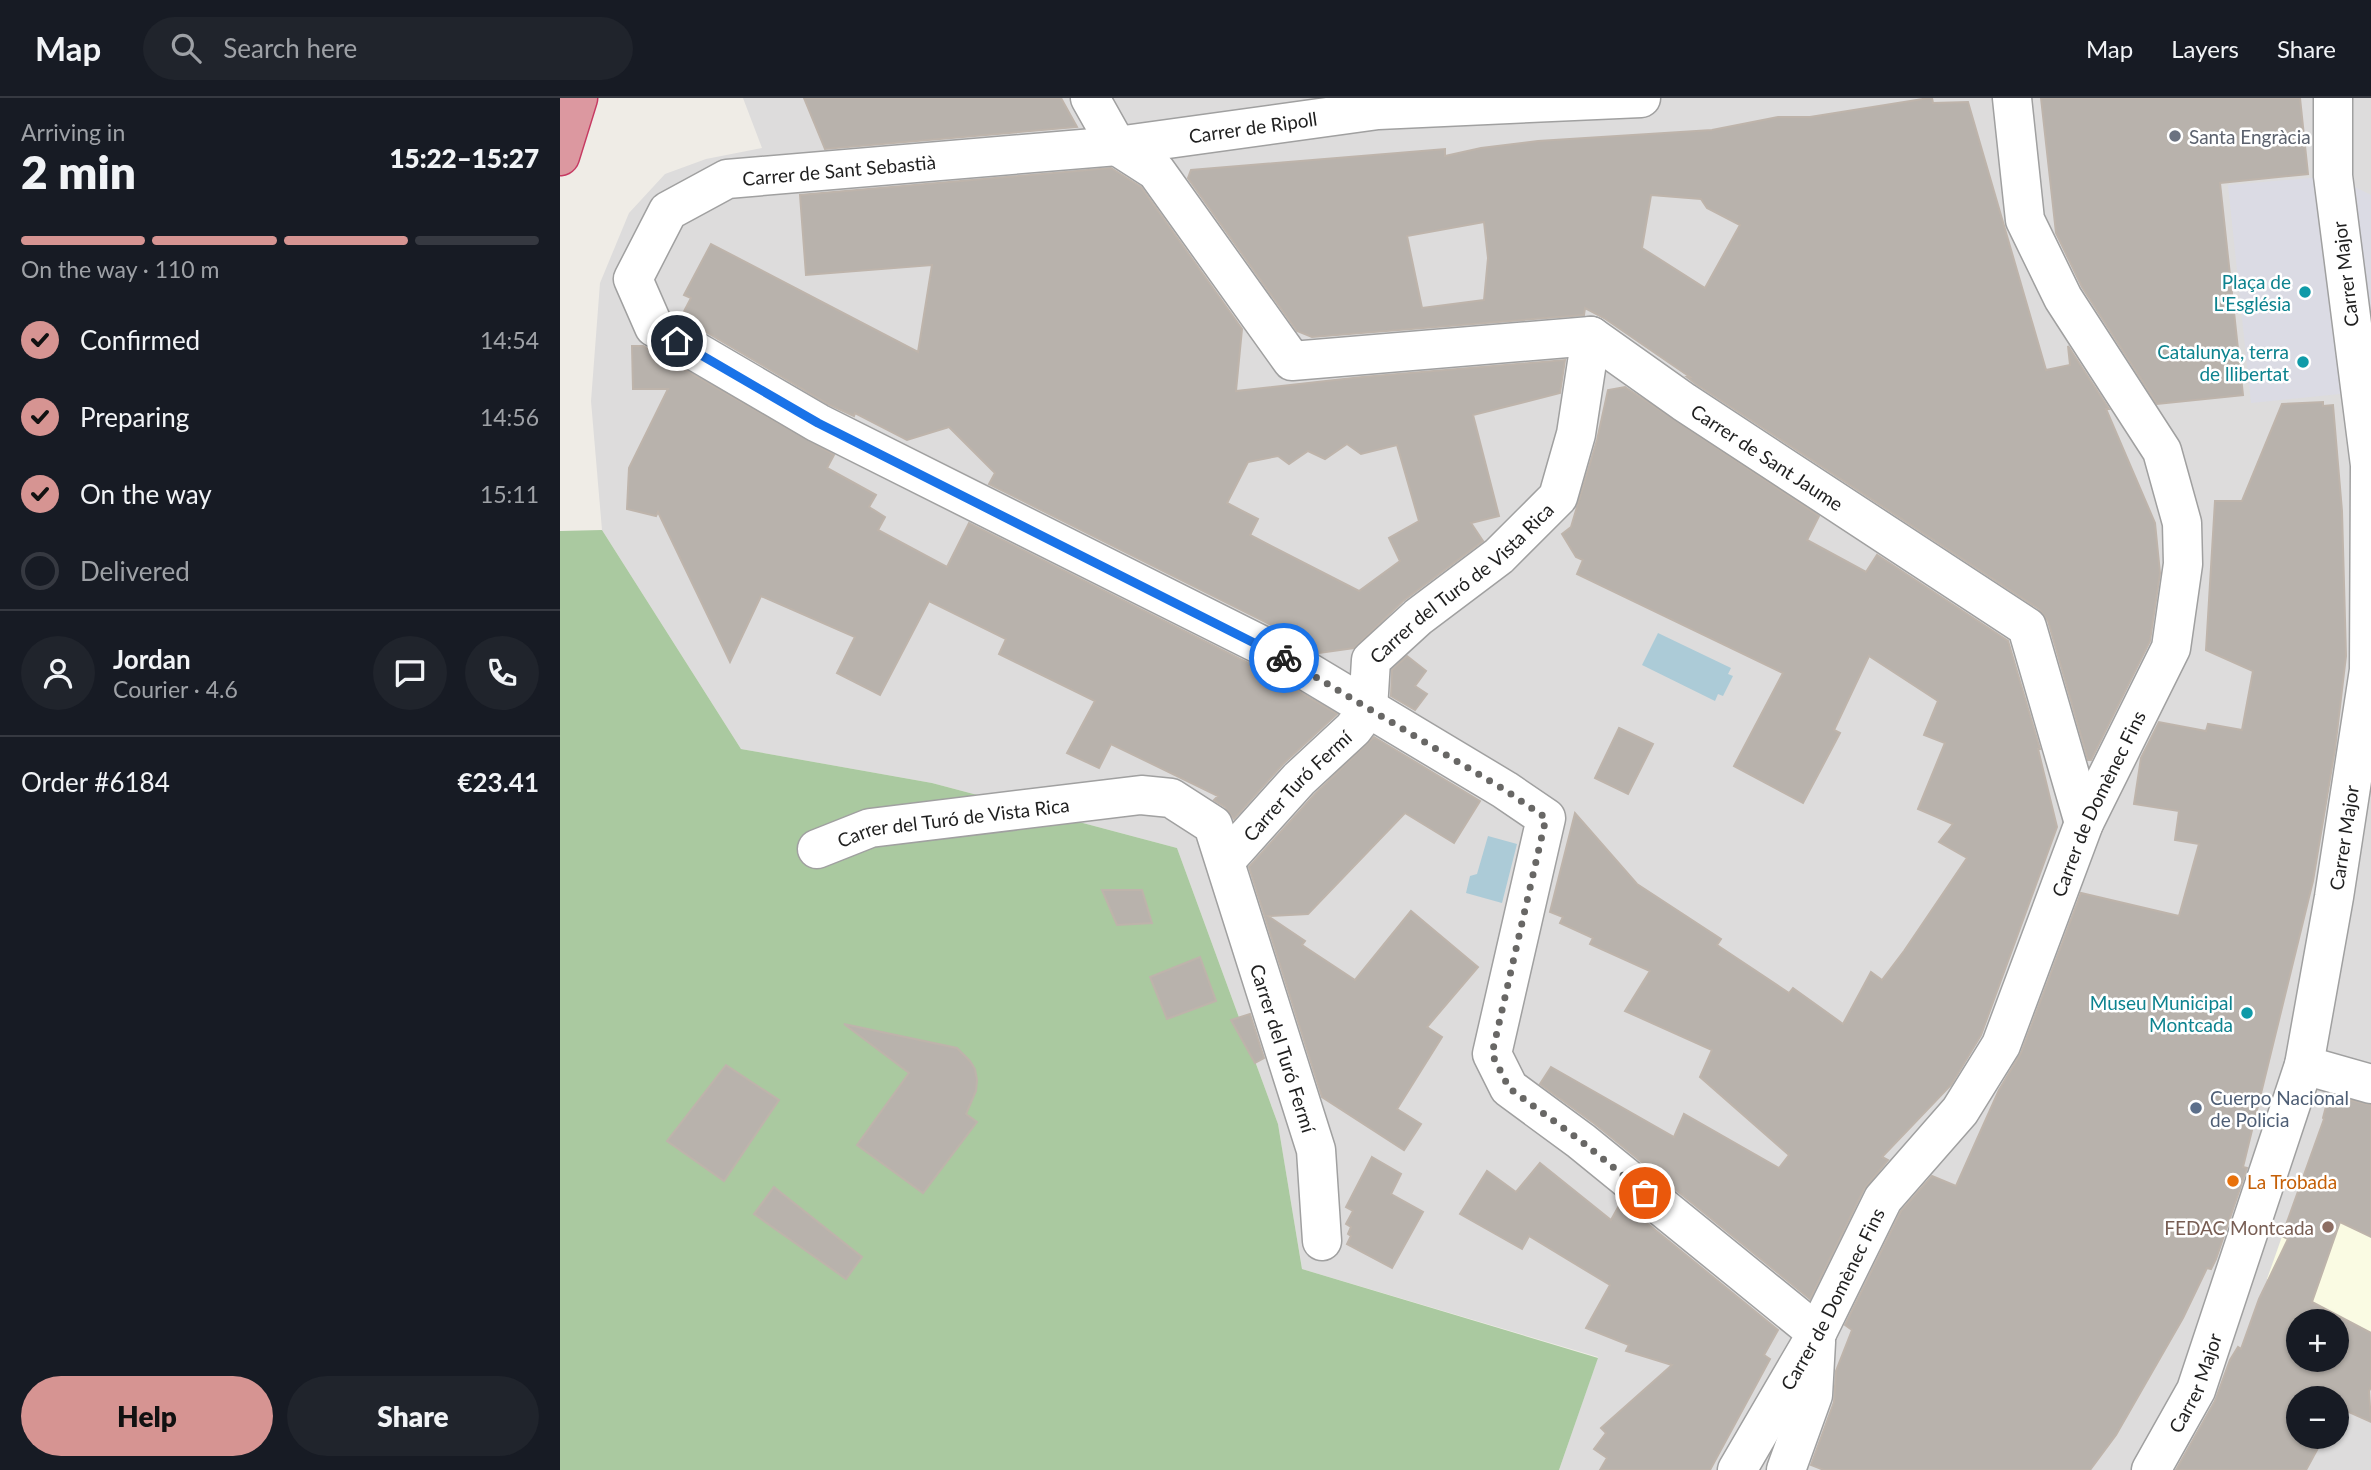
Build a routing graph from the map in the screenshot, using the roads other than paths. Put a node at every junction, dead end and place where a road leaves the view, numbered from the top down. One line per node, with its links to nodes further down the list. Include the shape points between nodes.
1 (578, 98): 8 (highway)
2 (1090, 98): 7 (street)
3 (1641, 98): 6 (street, Carrer de Ripoll)
4 (2012, 98): 11 (street, Carrer de Domènec Fins, via 2025,220 2063,298 2162,451 2182,523 2183,564 2171,648)
5 (2333, 98): 14 (street, Carrer Major, via 2333,176 2370,465 2368,670)
6 (1369, 105): 7 (street, Carrer de Ripoll)
7 (1117, 146): 9 (street, via 1156,171 1292,361); 10 (street, Carrer de Sant Sebastià, via 727,179 668,211 634,279 654,327 818,423 1275,652)
8 (560, 156)
9 (1591, 335): 10 (street, Carrer del Turó de Vista Rica, via 1576,434 1558,497 1499,556 1418,617 1371,660); 11 (street, Carrer de Sant Jaume, via 1684,402 2026,627)
10 (1368, 709): 13 (street, Carrer Turó Fermí); 17 (street, Carrer de Sant Sebastià, via 1546,818 1492,1054 1509,1088)
11 (2084, 823): 17 (street, Carrer de Domènec Fins, via 2001,1045 1960,1111 1883,1199)
12 (817, 849): 13 (street, Carrer del Turó de Vista Rica, via 870,828 1141,795 1171,798 1213,825)
13 (1226, 860): 16 (street, Carrer del Turó Fermí, via 1316,1150)
14 (2304, 1065): 15 (street); 20 (street, Carrer Major, via 2196,1390)
15 (2371, 1083)
16 (1322, 1241)
17 (1817, 1333): 18 (street, Carrer de Domènec Fins); 19 (street, via 1812,1395)
18 (1737, 1470)
19 (1786, 1470)
20 (2151, 1470)

